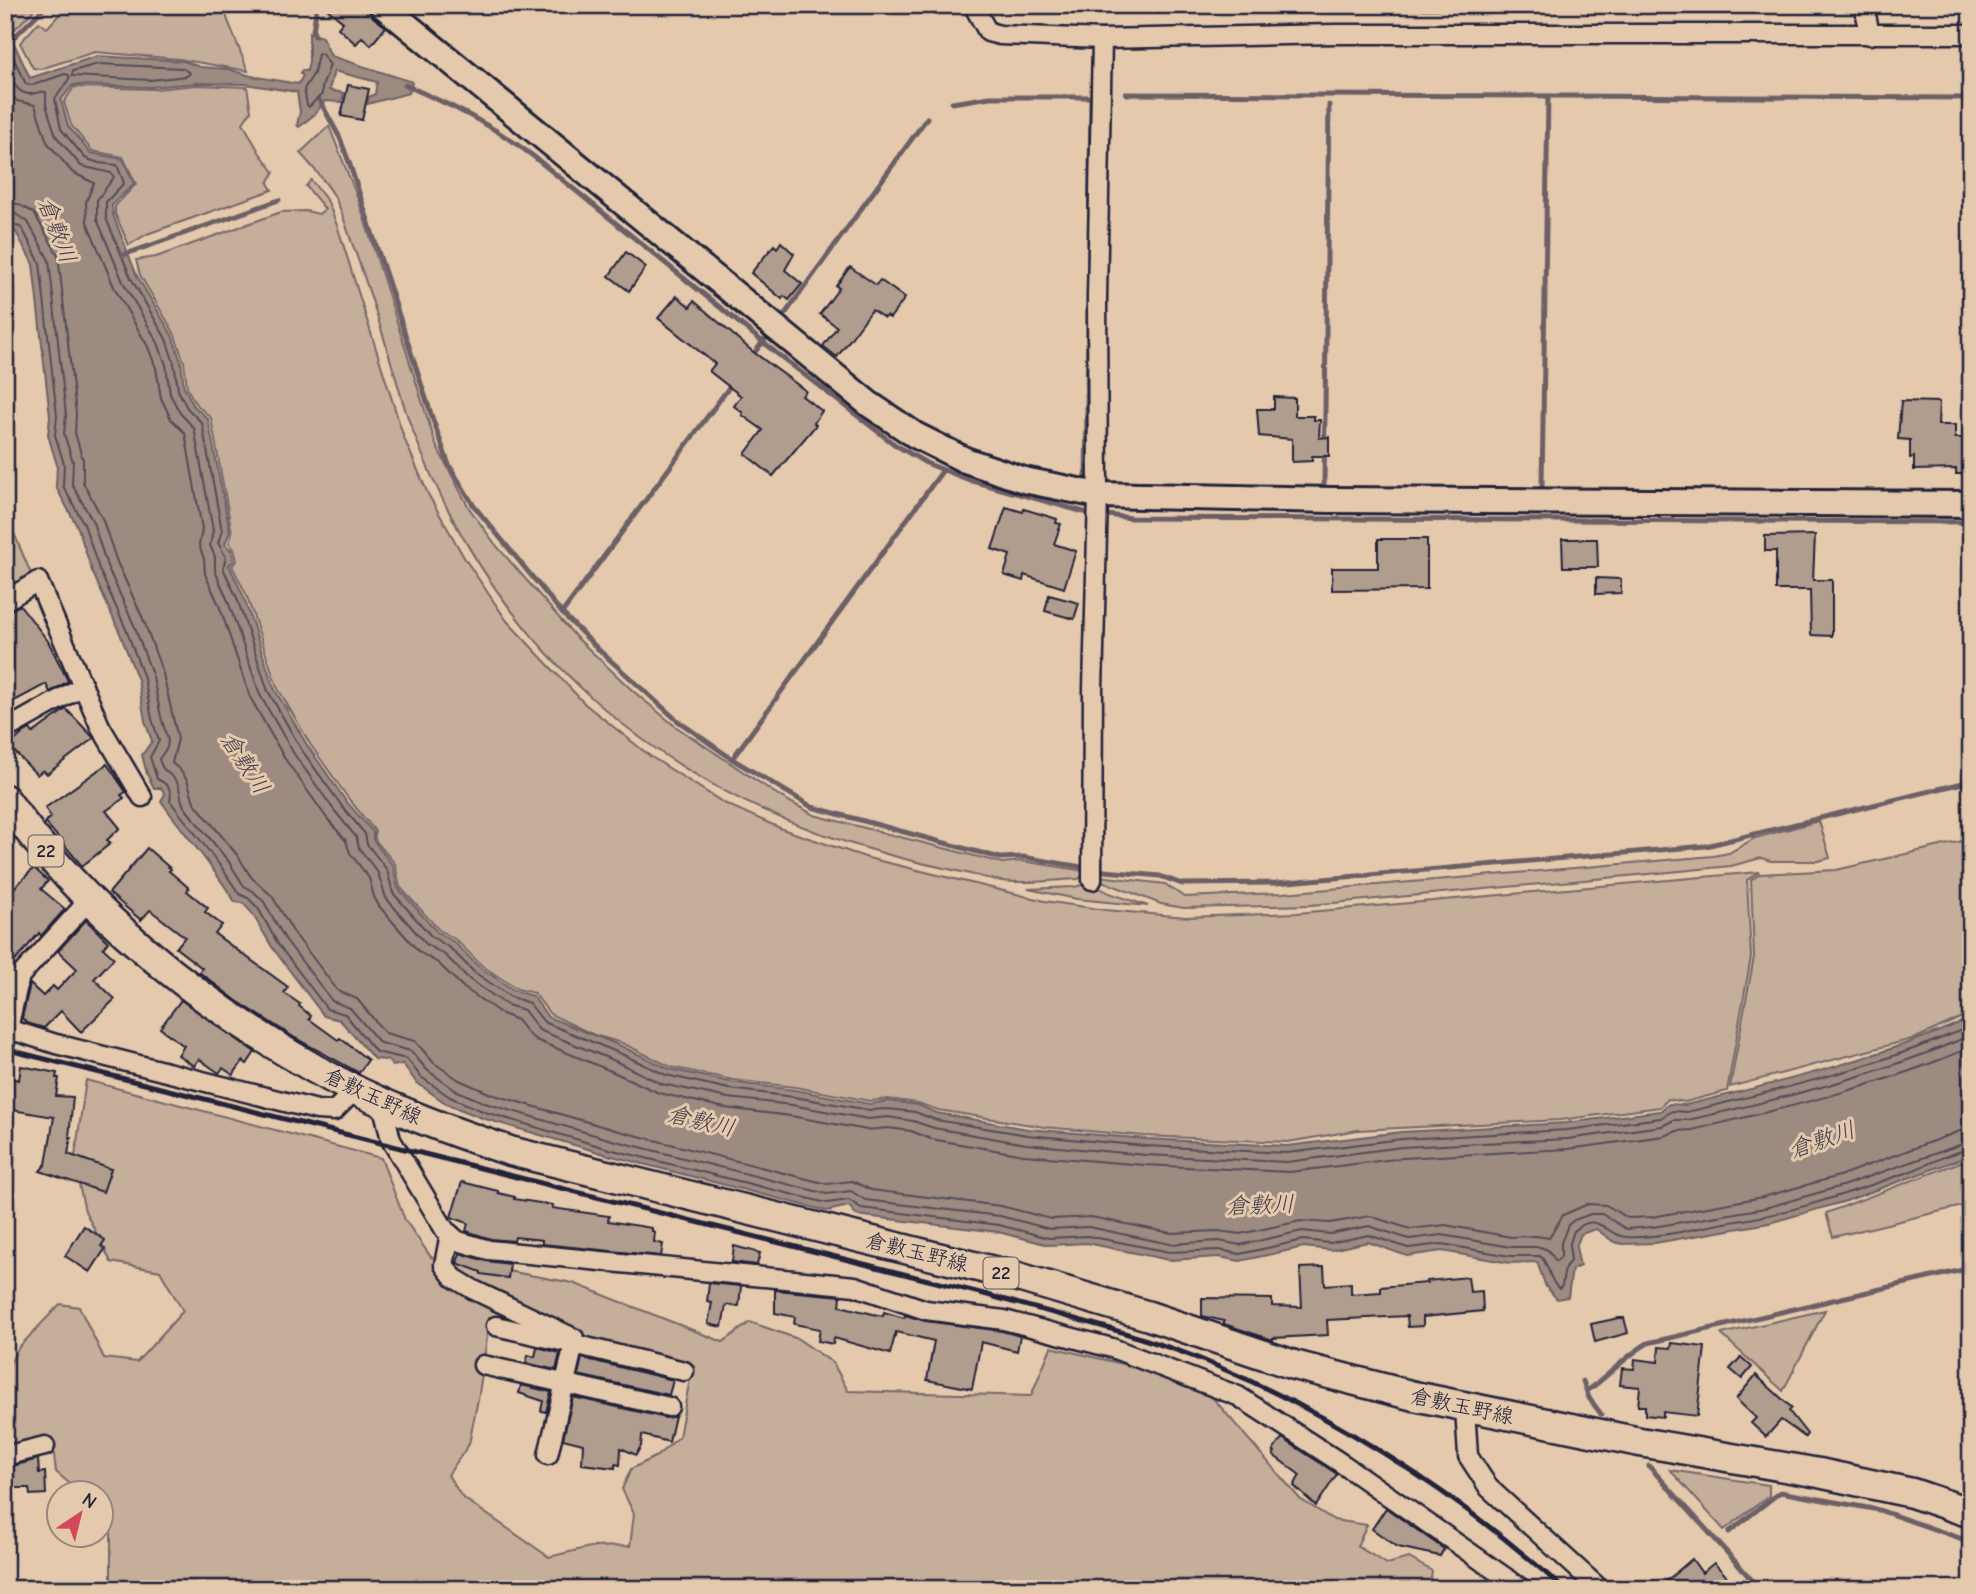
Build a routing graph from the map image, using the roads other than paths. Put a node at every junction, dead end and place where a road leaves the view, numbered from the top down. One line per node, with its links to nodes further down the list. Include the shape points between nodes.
1 (382, 5): 8 (street, via 892,420 939,449)
2 (973, 5): 6 (street, via 988,32)
3 (1865, 7): 5 (street)
4 (1971, 34): 5 (street)
5 (1870, 35): 6 (street, via 1335,34)
6 (1102, 39): 8 (street)
7 (1971, 504): 8 (street, via 1331,500)
8 (1098, 508): 14 (street)
9 (5, 601): 10 (street, via 38,581)
10 (83, 686): 11 (street); 12 (street, via 100,726)
11 (5, 730)
12 (142, 797)
13 (5, 799): 15 (main road, 倉敷玉野線 / 22)
14 (1092, 872)
15 (90, 899): 16 (street, via 20,976); 17 (main road, 倉敷玉野線 / 22, via 184,982 267,1040)
16 (6, 1033): 17 (street, via 317,1110 334,1111)
17 (355, 1090): 18 (main road, 倉敷玉野線 / 22)
18 (382, 1102): 19 (street, via 391,1140); 26 (main road, 倉敷玉野線 / 22, via 510,1152 1018,1277 1294,1365)
19 (450, 1234): 21 (street, via 444,1265 454,1278 556,1327 574,1338); 31 (street, via 489,1251 855,1286 926,1310 1004,1320 1112,1348 1238,1396)
20 (496, 1326): 21 (street)
21 (574, 1344): 23 (street); 24 (street)
22 (483, 1365): 24 (street)
23 (684, 1371)
24 (565, 1383): 25 (street); 29 (street)
25 (669, 1406)
26 (1465, 1408): 30 (main road, 倉敷玉野線 / 22, via 1819,1473 1912,1493); 32 (street, via 1468,1457 1489,1488)
27 (46, 1446): 28 (street)
28 (5, 1454)
29 (548, 1455)
30 (1971, 1513)
31 (1522, 1589)
32 (1600, 1589)

